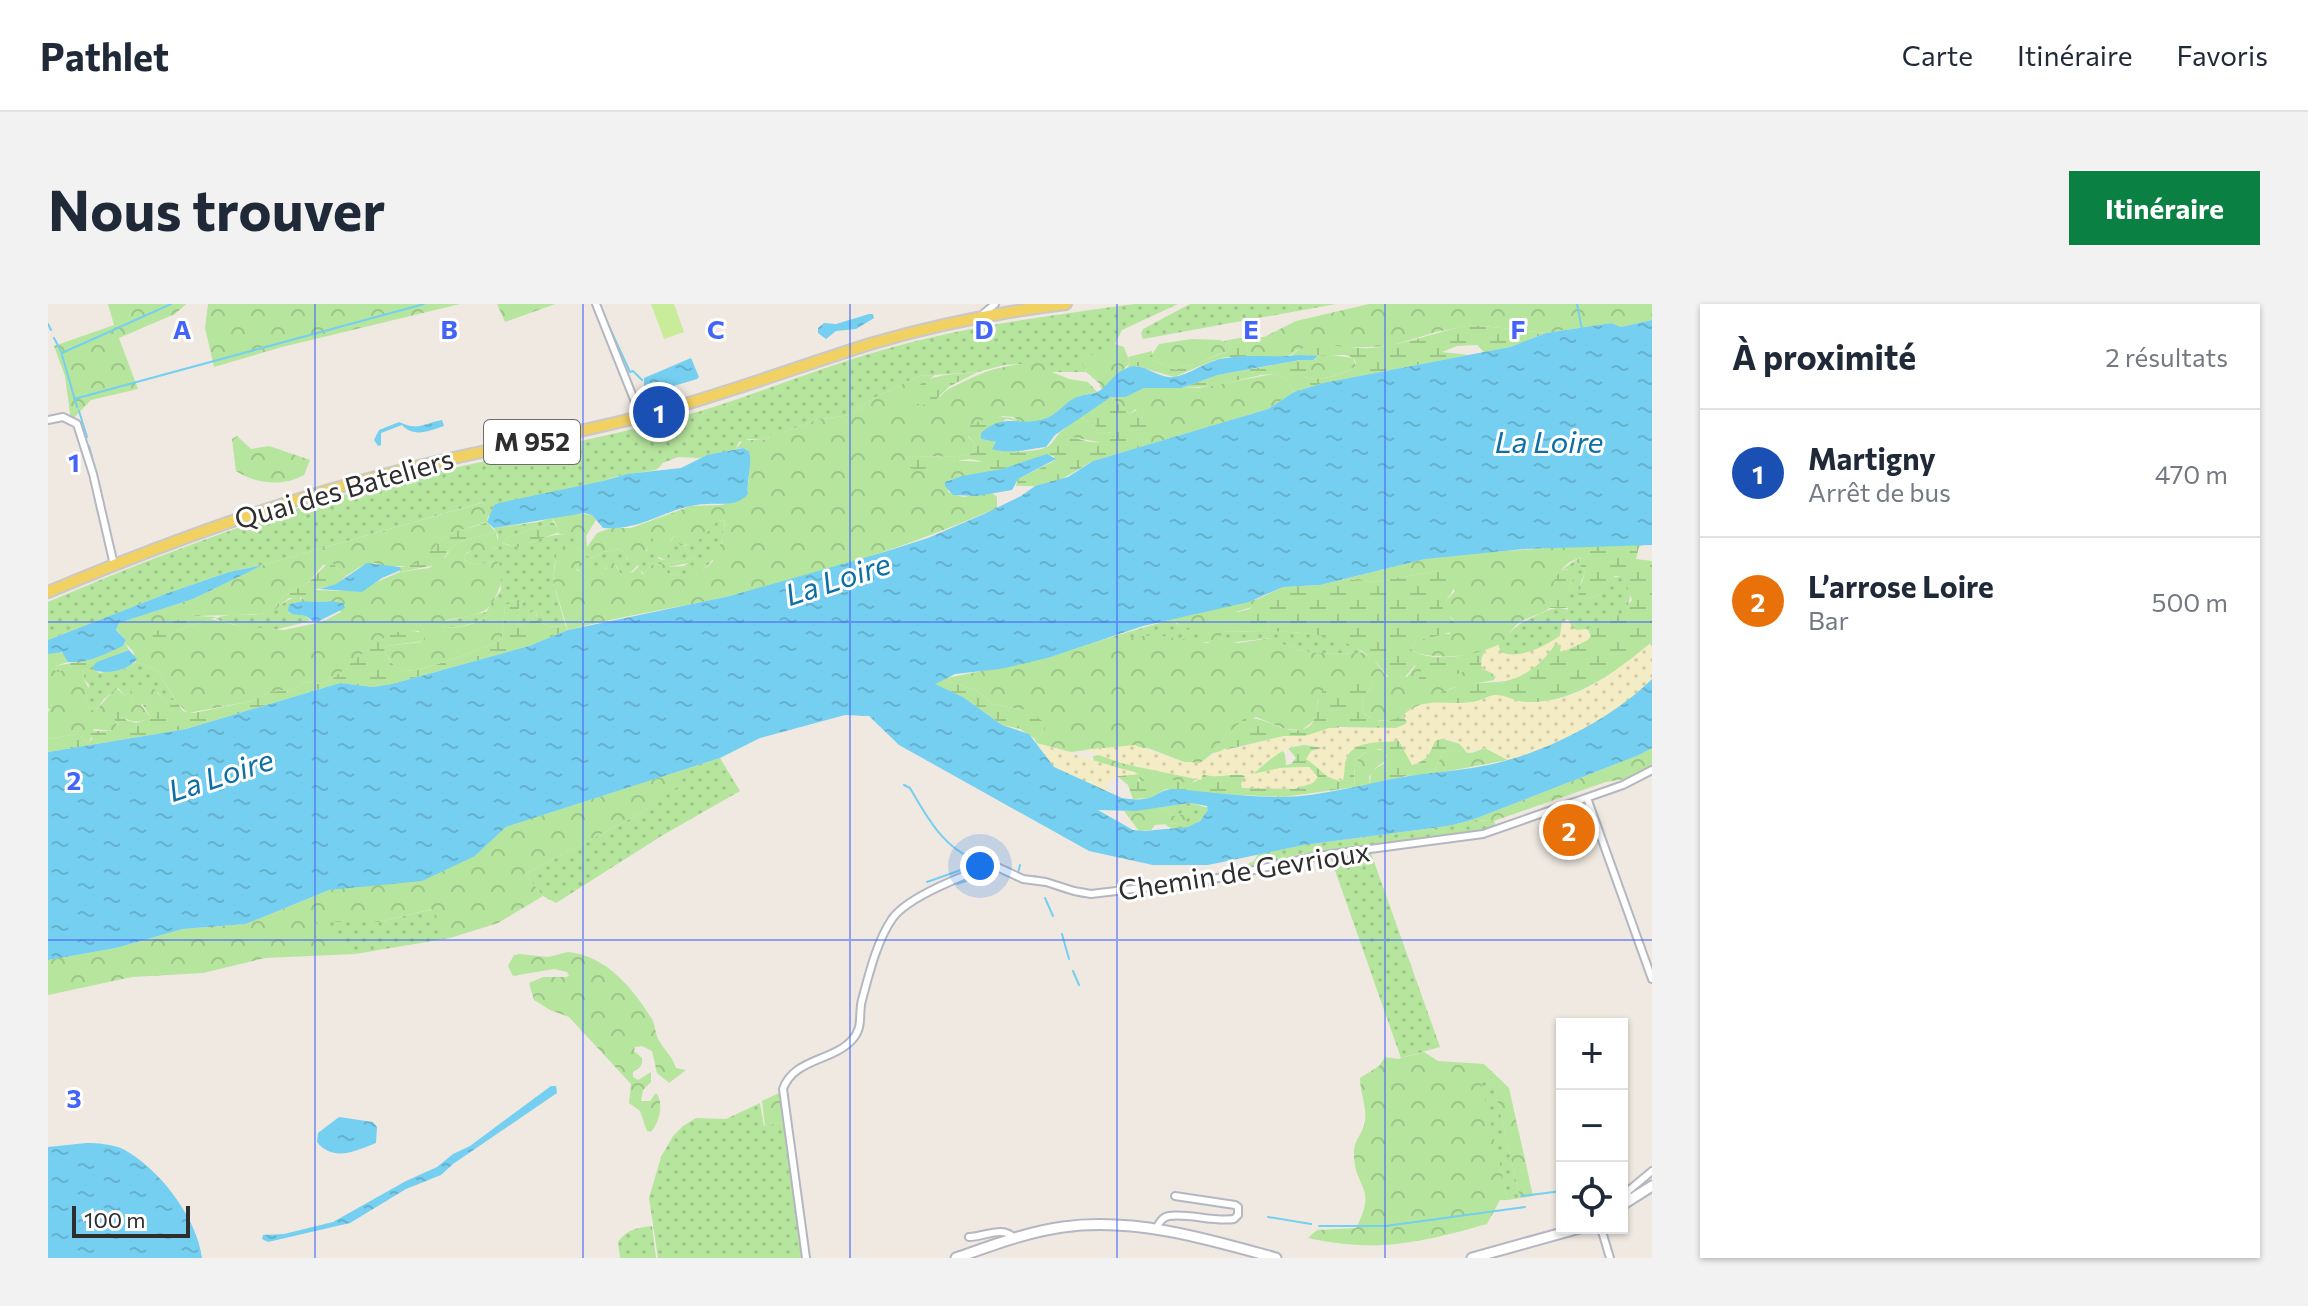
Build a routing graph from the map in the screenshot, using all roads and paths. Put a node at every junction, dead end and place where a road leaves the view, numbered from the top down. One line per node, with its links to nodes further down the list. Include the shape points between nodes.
1 (596, 304): 6 (street)
2 (995, 304): 5 (street)
3 (1066, 304): 4 (main road, Quai des Bateliers / M 952)
4 (1021, 307): 5 (main road, Quai des Bateliers / M 952)
5 (980, 317): 6 (main road, Quai des Bateliers / M 952, via 873,344)
6 (641, 417): 8 (main road, Quai des Bateliers / M 952, via 446,459 296,499)
7 (48, 420): 8 (street, via 63,417 77,424)
8 (114, 565): 9 (main road, Quai des Bateliers / M 952)
9 (48, 592)
10 (1652, 770): 11 (street, Chemin de Gevrioux)
11 (1587, 798): 12 (street); 23 (street, Chemin de Gevrioux, via 1483,834 1317,856 1209,880 1091,894 1023,879 995,866 924,895 892,919 861,1002 861,1024 850,1042 803,1066 783,1089)
12 (1652, 979)
13 (1652, 1171): 15 (street)
14 (1652, 1186): 17 (street)
15 (1628, 1191)
16 (1175, 1196): 18 (street, via 1235,1205 1238,1215 1232,1220 1168,1216)
17 (1628, 1201)
18 (1156, 1229): 22 (street, via 1086,1225); 25 (street)
19 (1558, 1234): 26 (street)
20 (1603, 1234): 27 (street)
21 (969, 1237): 22 (street, via 1002,1232)
22 (1014, 1238): 24 (street)
23 (806, 1258)
24 (956, 1258)
25 (1276, 1258)
26 (1472, 1258)
27 (1610, 1258)

